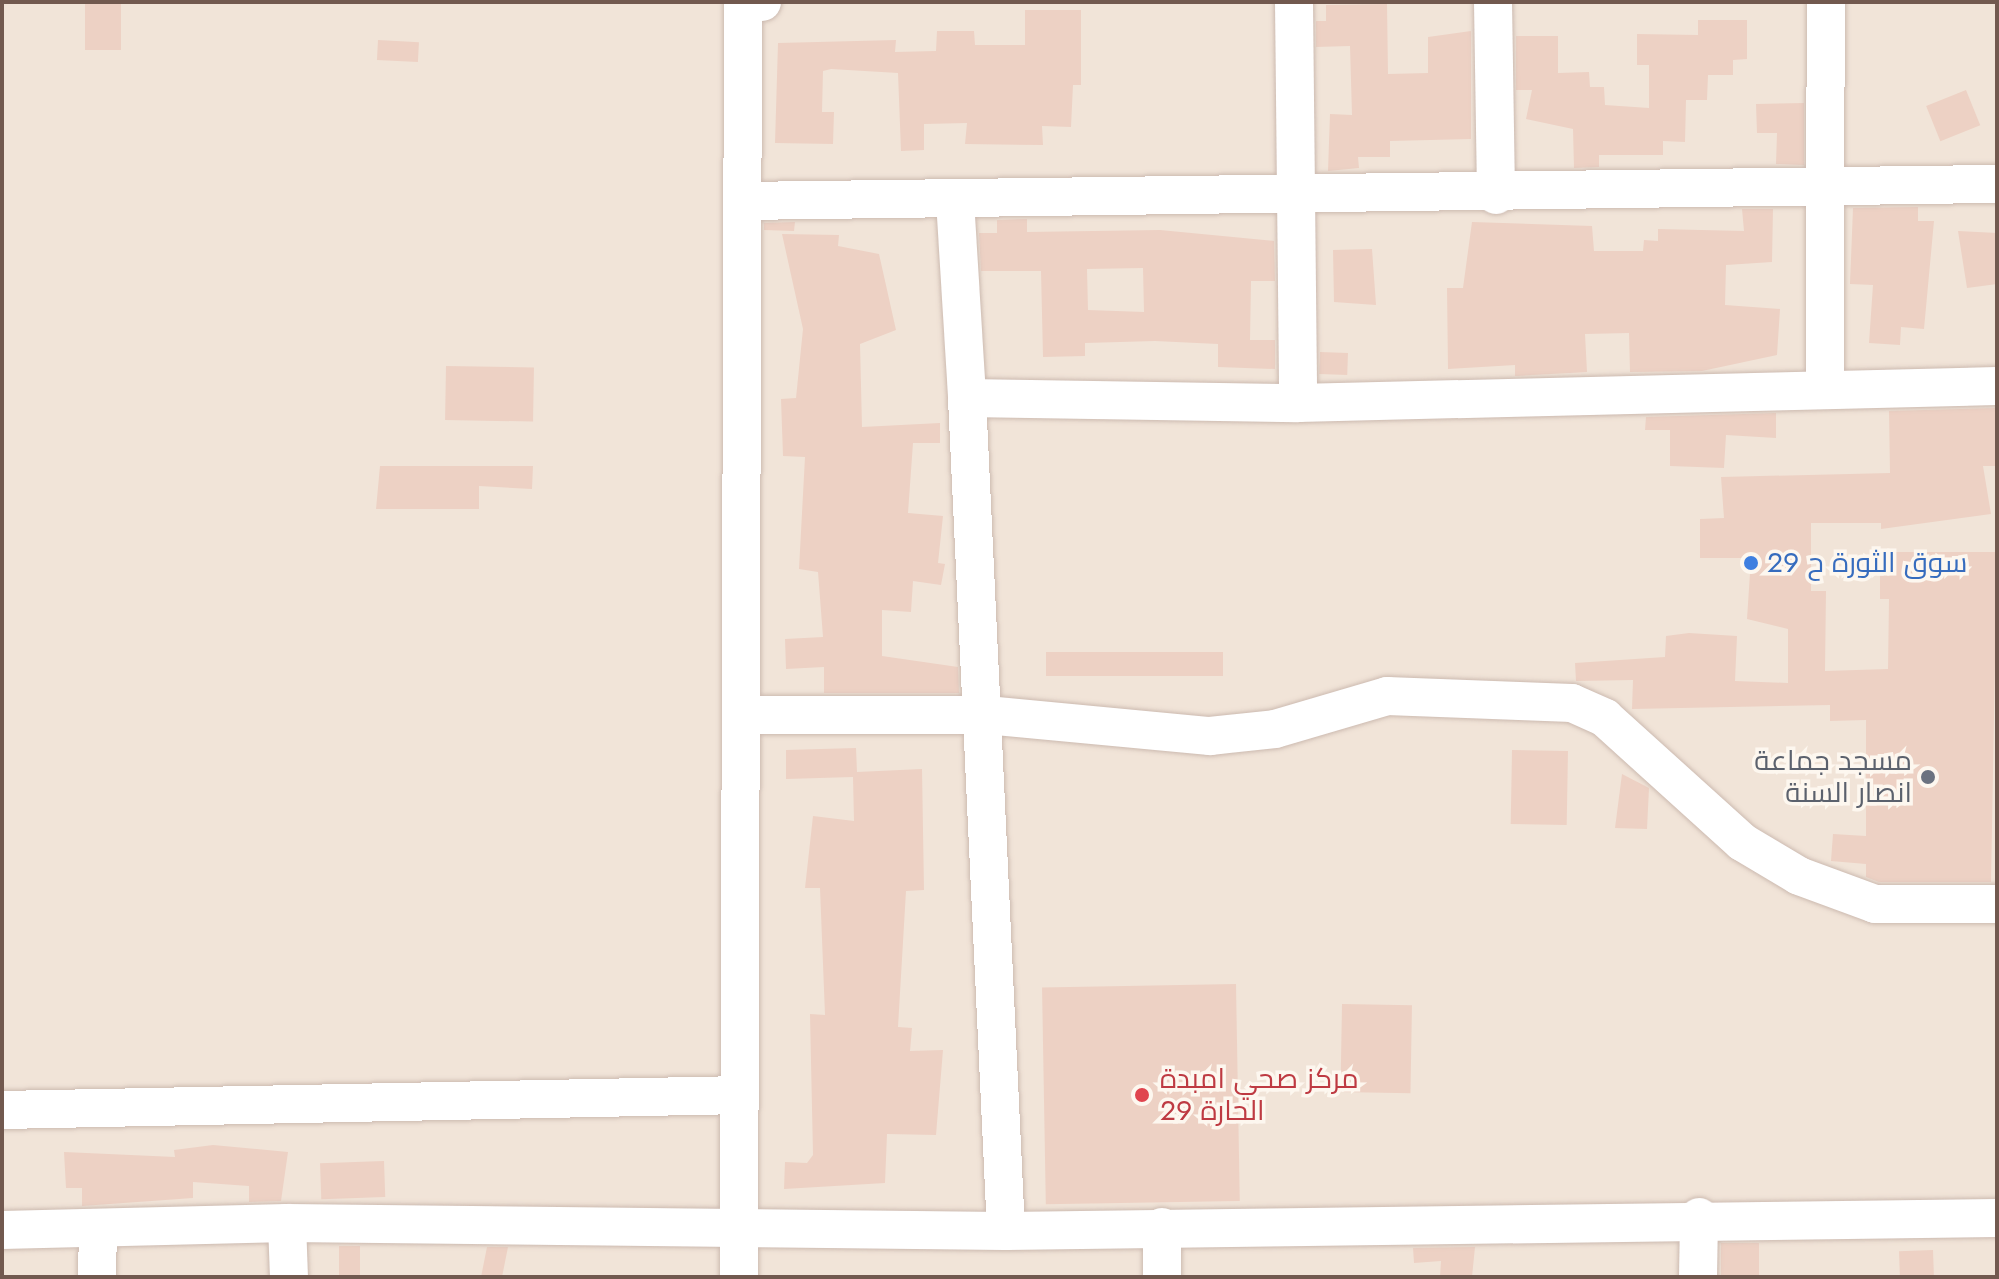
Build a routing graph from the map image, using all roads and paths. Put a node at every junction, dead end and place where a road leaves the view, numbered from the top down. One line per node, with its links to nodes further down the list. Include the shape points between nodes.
1 (762, 2): 10 (street, via 743,2)
2 (1294, 2): 7 (street)
3 (1493, 2): 8 (street)
4 (1826, 2): 6 (street)
5 (1997, 184): 6 (street)
6 (1825, 186): 8 (street); 12 (street)
7 (1293, 195): 8 (street); 9 (street); 14 (street)
8 (1496, 195)
9 (955, 200): 10 (street); 13 (street)
10 (742, 201): 15 (street)
11 (1997, 386): 12 (street)
12 (1825, 389): 14 (street)
13 (967, 398): 14 (street); 16 (street)
14 (1298, 403)
15 (741, 715): 16 (street); 18 (street)
16 (986, 715): 17 (street, via 1210,736 1275,729 1387,696 1572,703 1605,718 1742,842 1799,876 1875,904); 27 (street)
17 (1997, 904)
18 (740, 1095): 19 (street); 24 (street)
19 (2, 1110)
20 (1699, 1217): 21 (street); 23 (street); 32 (street)
21 (1997, 1218)
22 (287, 1223): 24 (street); 26 (street); 29 (street)
23 (1162, 1227): 27 (street); 31 (street)
24 (740, 1228): 27 (street); 30 (street)
25 (2, 1230): 26 (street)
26 (98, 1230): 28 (street)
27 (1006, 1231)
28 (97, 1277)
29 (289, 1277)
30 (739, 1277)
31 (1162, 1277)
32 (1698, 1277)

